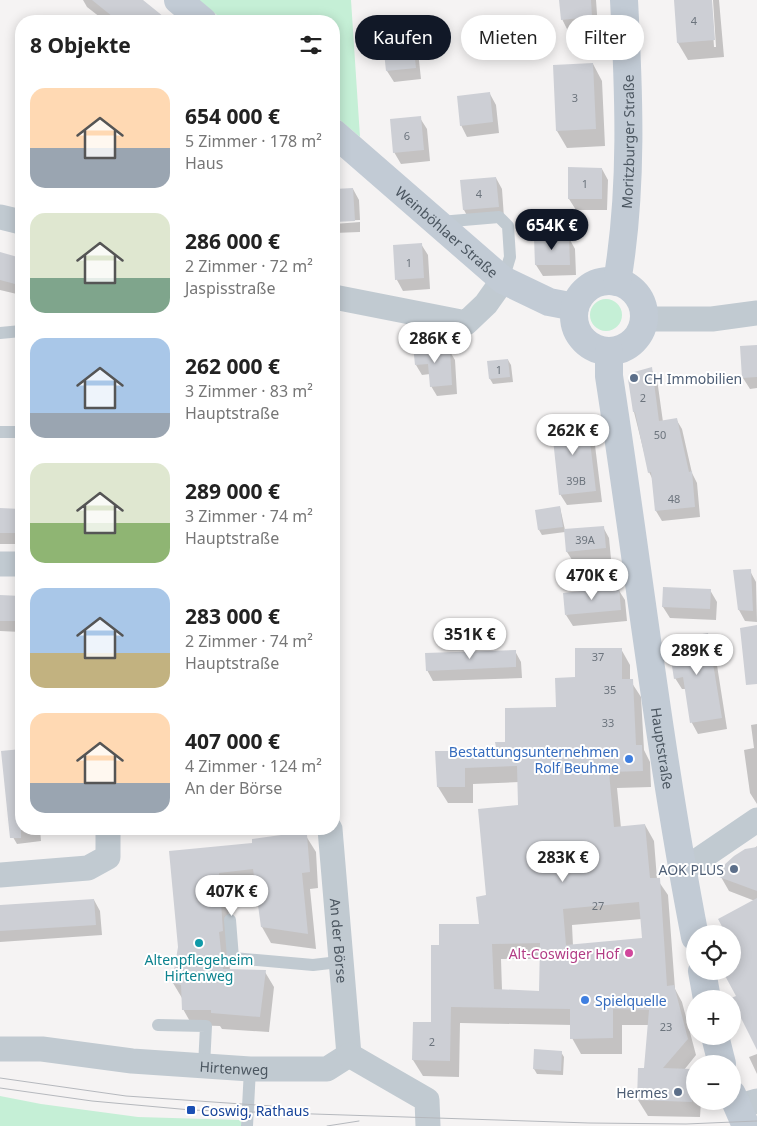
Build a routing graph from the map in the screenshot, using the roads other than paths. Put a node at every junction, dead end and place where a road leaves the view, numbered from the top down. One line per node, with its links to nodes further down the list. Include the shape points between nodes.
1 (178, 0): 3 (main road)
2 (624, 0): 9 (main road, Moritzburger Straße, via 628,189)
3 (196, 15)
4 (340, 138): 7 (main road, Weinböhlaer Straße)
5 (0, 217): 6 (street)
6 (15, 221)
7 (437, 222): 8 (main road, Weinböhlaer Straße); 8 (lane, via 499,217 508,226 510,257)
8 (503, 280): 10 (street, via 486,304 466,323); 11 (main road, Weinböhlaer Straße, via 549,302)
9 (617, 282): 11 (main road, via 606,281 586,289); 13 (main road, via 630,288 641,299)
10 (340, 298)
11 (575, 307): 16 (main road, via 574,318 581,338 589,345)
12 (757, 313): 13 (street, via 712,319)
13 (644, 320): 16 (main road, via 636,338 624,348)
14 (15, 332): 15 (lane)
15 (0, 333)
16 (609, 351): 24 (main road, Hauptstraße, via 609,376)
17 (0, 432): 18 (lane)
18 (15, 432)
19 (0, 564): 20 (street)
20 (15, 564)
21 (757, 820): 24 (street)
22 (108, 835): 25 (street, via 108,857 88,868)
23 (331, 835): 28 (street, An der Börse)
24 (682, 871): 27 (main road, Hauptstraße)
25 (0, 875)
26 (230, 920): 28 (lane, via 233,958 313,966 330,963)
27 (693, 925)
28 (342, 967): 31 (street, An der Börse)
29 (158, 1026): 32 (lane, via 206,1026)
30 (0, 1049): 32 (street, Hirtenweg, via 42,1049 132,1061)
31 (349, 1054): 33 (street, Hirtenweg, via 327,1069); 35 (street, via 427,1100)
32 (204, 1066): 33 (street, Hirtenweg)
33 (250, 1069): 34 (lane)
34 (248, 1126)
35 (428, 1126)

